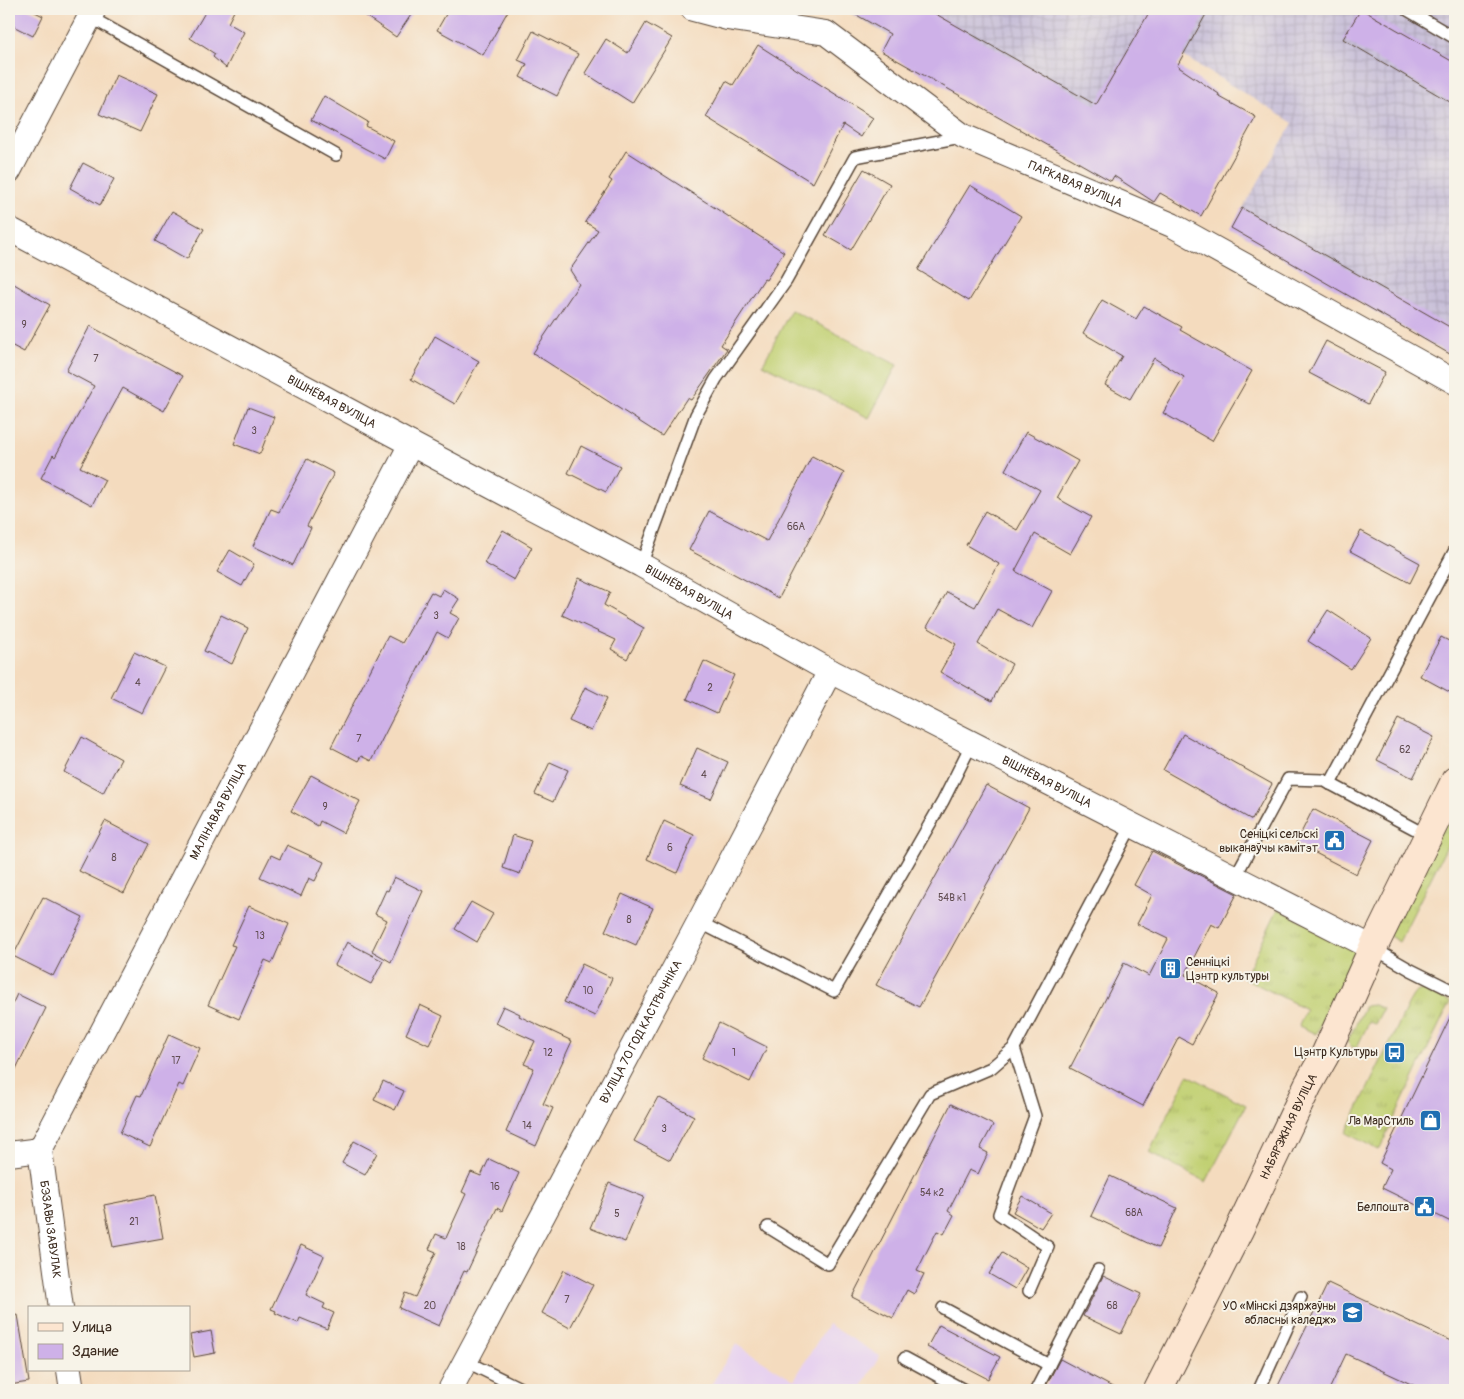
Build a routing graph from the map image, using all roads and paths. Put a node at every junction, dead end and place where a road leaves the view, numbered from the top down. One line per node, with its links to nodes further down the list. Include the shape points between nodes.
1 (693, 9): 5 (street, ПАРКАВАЯ ВУЛІЦА, via 727,18 826,33)
2 (1406, 9): 4 (lane)
3 (92, 13): 6 (lane); 7 (street)
4 (1455, 38)
5 (963, 136): 9 (street, ПАРКАВАЯ ВУЛІЦА, via 1172,225); 12 (lane, via 855,157 786,281 716,380 696,416)
6 (336, 155)
7 (9, 171)
8 (9, 229): 10 (street, ВІШНЁВАЯ ВУЛІЦА)
9 (1455, 382)
10 (411, 444): 12 (street, ВІШНЁВАЯ ВУЛІЦА); 24 (street, МАЛІНАВАЯ ВУЛІЦА)
11 (1455, 550): 16 (lane)
12 (641, 565): 13 (street, ВІШНЁВАЯ ВУЛІЦА)
13 (830, 671): 14 (street, ВІШНЁВАЯ ВУЛІЦА); 20 (street, ВУЛІЦА 70 ГОД КАСТРЫЧНІКА)
14 (972, 743): 17 (street, ВІШНЁВАЯ ВУЛІЦА); 20 (lane, via 943,801 834,991)
15 (1455, 781): 18 (street, НАБЯРЭЖНАЯ ВУЛІЦА)
16 (1330, 784): 18 (lane); 19 (lane, via 1323,780 1288,779)
17 (1132, 825): 19 (street, ВІШНЁВАЯ ВУЛІЦА); 23 (lane)
18 (1428, 836): 21 (street, НАБЯРЭЖНАЯ ВУЛІЦА)
19 (1235, 877): 21 (street, ВІШНЁВАЯ ВУЛІЦА)
20 (699, 922): 33 (street, ВУЛІЦА 70 ГОД КАСТРЫЧНІКА)
21 (1373, 948): 22 (lane); 41 (street, НАБЯРЭЖНАЯ ВУЛІЦА, via 1325,1055)
22 (1455, 992)
23 (1014, 1048): 26 (lane, via 991,1068 930,1094 828,1264); 28 (lane, via 1035,1116 999,1214 1048,1247)
24 (40, 1150): 25 (street); 30 (street, БЭЗАВЫ ЗАВУЛАК)
25 (9, 1154)
26 (768, 1228)
27 (1098, 1270): 34 (lane)
28 (1029, 1291)
29 (1301, 1297): 42 (lane)
30 (61, 1306)
31 (943, 1308): 34 (lane)
32 (905, 1358): 39 (lane)
33 (466, 1361): 37 (street, ВУЛІЦА 70 ГОД КАСТРЫЧНІКА); 38 (lane)
34 (1049, 1365): 40 (lane)
35 (69, 1372): 36 (street)
36 (72, 1390)
37 (450, 1390)
38 (524, 1390)
39 (964, 1390)
40 (1036, 1390)
41 (1158, 1390)
42 (1259, 1390)

